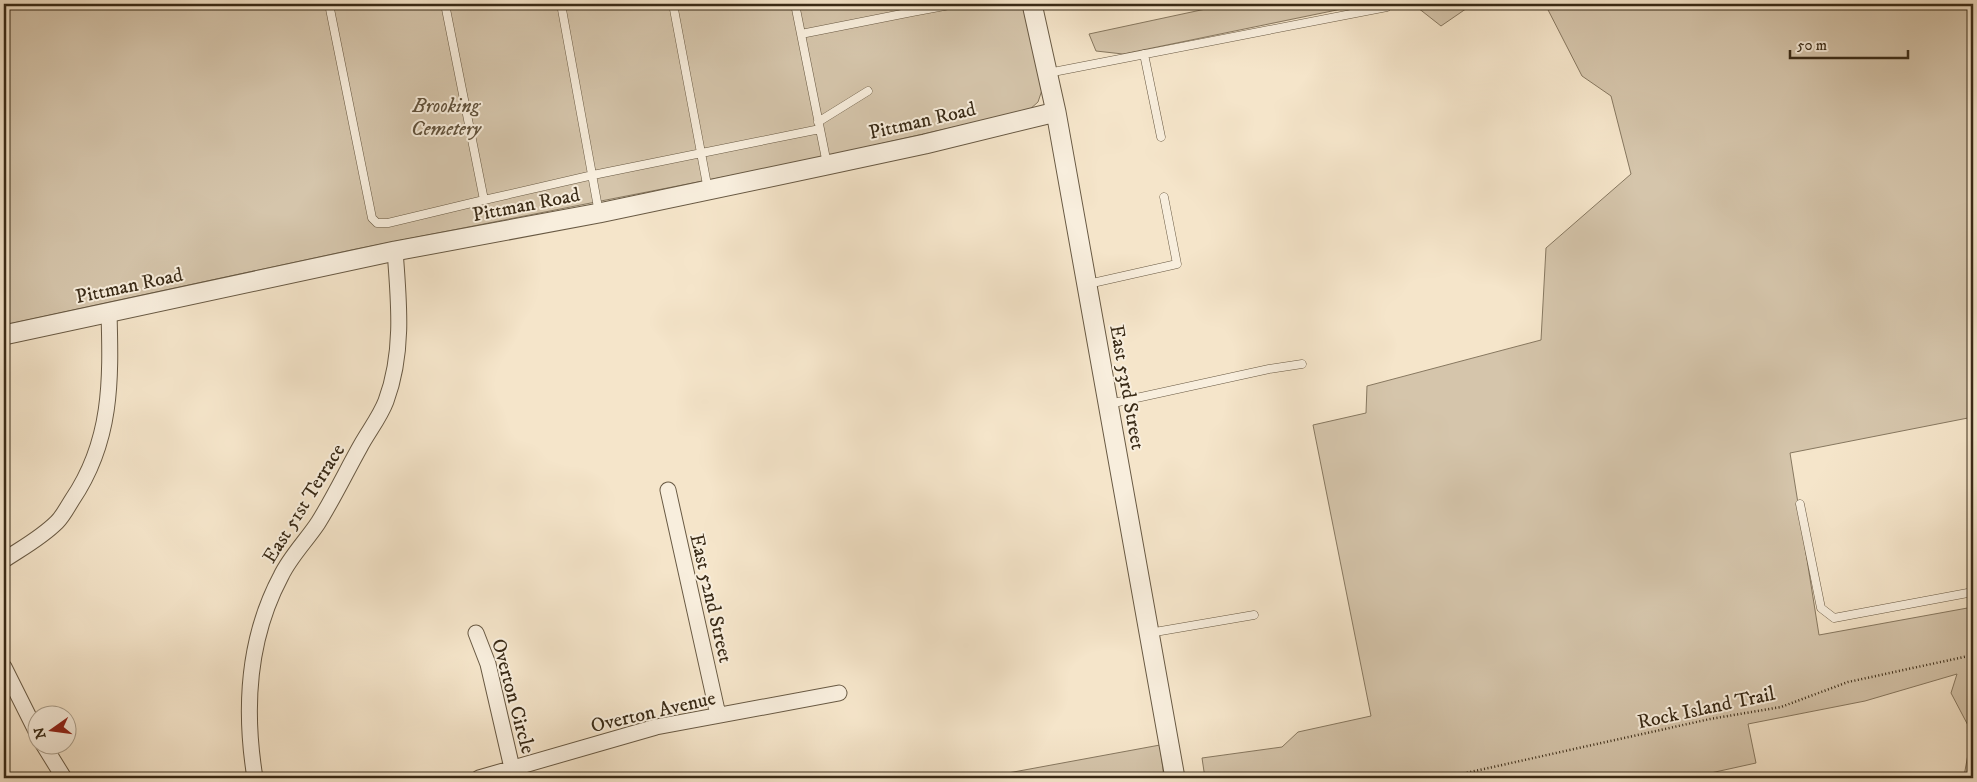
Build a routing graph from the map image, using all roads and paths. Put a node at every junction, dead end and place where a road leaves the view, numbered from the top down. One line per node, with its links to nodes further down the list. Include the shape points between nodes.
1 (329, 4): 22 (lane, via 372,218 377,223 388,224)
2 (445, 4): 22 (lane)
3 (561, 4): 19 (lane)
4 (673, 4): 17 (lane)
5 (796, 4): 10 (lane)
6 (955, 4): 9 (lane)
7 (1032, 4): 12 (street, East 53rd Street)
8 (1387, 7): 11 (lane)
9 (911, 8): 10 (lane)
10 (801, 34): 15 (lane)
11 (1144, 54): 12 (lane); 16 (lane)
12 (1048, 73): 14 (street, East 53rd Street)
13 (868, 91): 15 (lane)
14 (1056, 112): 18 (street, Pittman Road); 25 (street, East 53rd Street)
15 (819, 126): 17 (lane); 18 (lane)
16 (1161, 136)
17 (701, 154): 19 (lane); 20 (lane)
18 (827, 165): 20 (street, Pittman Road)
19 (593, 175): 22 (lane); 23 (lane)
20 (708, 190): 23 (street, Pittman Road)
21 (1164, 197): 25 (lane, via 1177,264)
22 (484, 200)
23 (600, 213): 24 (street, Pittman Road)
24 (395, 252): 26 (street, Pittman Road); 45 (street, East 51st Terrace, via 400,330 395,370 385,402 318,523 281,574 266,607 256,642 249,698)
25 (1087, 285): 29 (street, East 53rd Street)
26 (109, 313): 27 (street, Pittman Road); 32 (street, via 111,363 108,406 98,447 82,486 58,521)
27 (4, 335)
28 (1302, 364): 29 (lane)
29 (1109, 404): 36 (street, East 53rd Street)
30 (668, 490): 41 (street, East 52nd Street)
31 (1800, 504): 33 (lane, via 1821,608 1834,618)
32 (4, 560)
33 (1973, 592)
34 (1254, 616): 36 (lane)
35 (476, 633): 43 (street, Overton Circle, via 488,664)
36 (1149, 633): 47 (street, East 53rd Street)
37 (1973, 655): 48 (path, Rock Island Trail, via 1848,682 1781,707 1710,719)
38 (4, 667): 40 (street)
39 (839, 693): 41 (street, Overton Avenue)
40 (28, 715)
41 (718, 715): 43 (street, Overton Avenue, via 656,727)
42 (49, 754): 44 (street)
43 (512, 768): 46 (street, Overton Avenue)
44 (64, 778)
45 (255, 778)
46 (479, 778)
47 (1175, 778)
48 (1443, 778)

